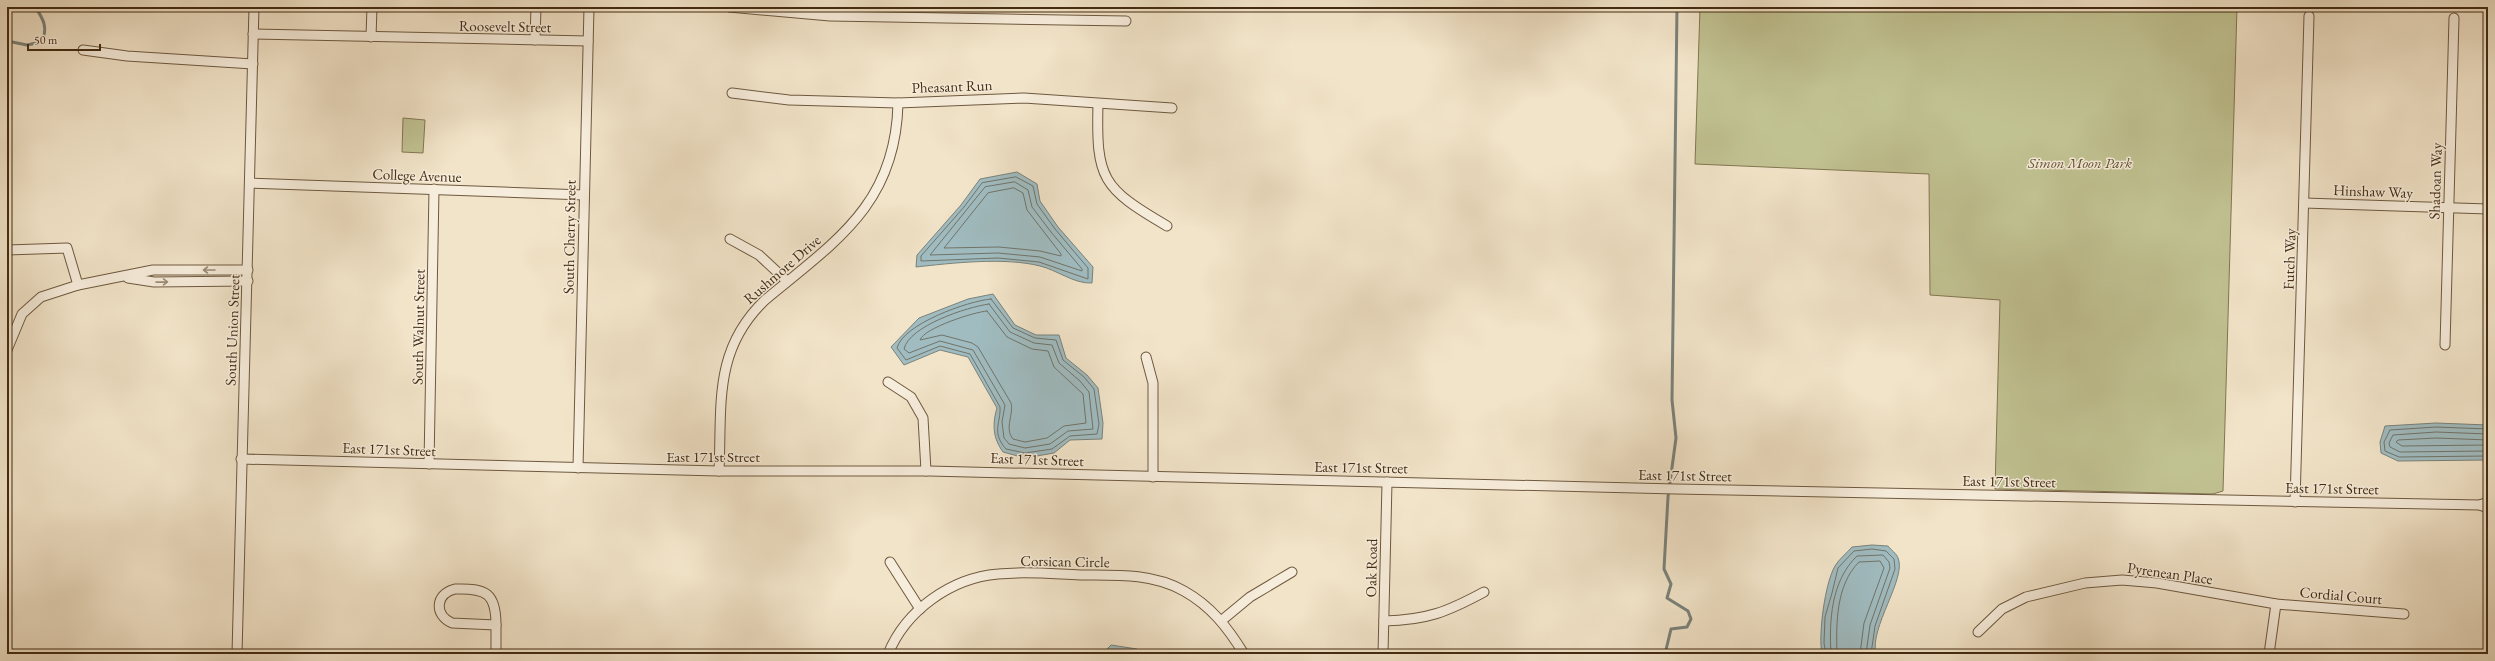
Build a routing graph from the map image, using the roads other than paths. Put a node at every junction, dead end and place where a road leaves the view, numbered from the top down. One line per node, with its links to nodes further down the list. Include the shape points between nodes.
1 (254, 7): 10 (street, South Union Street)
2 (372, 7): 11 (street)
3 (536, 7): 12 (street)
4 (589, 7): 13 (street, South Cherry Street)
5 (729, 7): 6 (street)
6 (757, 8): 9 (street, via 830,16)
7 (2309, 16): 23 (street, Futch Way)
8 (2454, 18): 24 (street, Shadoan Way)
9 (1126, 21)
10 (253, 34): 11 (street, Roosevelt Street); 15 (street, South Union Street)
11 (372, 37): 12 (street, Roosevelt Street)
12 (536, 40): 13 (street, Roosevelt Street)
13 (588, 42): 22 (street, South Cherry Street)
14 (83, 50): 15 (street, via 127,56)
15 (252, 64): 20 (street, South Union Street)
16 (732, 93): 17 (street, Pheasant Run, via 789,100)
17 (898, 102): 18 (street, Pheasant Run, via 1024,98); 32 (street, Rushmore Drive, via 891,154 873,198 844,234)
18 (1098, 104): 19 (street, Pheasant Run); 26 (street, via 1098,156 1108,182 1128,203)
19 (1172, 108)
20 (250, 183): 21 (street, College Avenue); 29 (street, South Union Street)
21 (434, 189): 22 (street, College Avenue); 39 (street, South Walnut Street)
22 (584, 195): 40 (street, South Cherry Street)
23 (2304, 203): 24 (street, Hinshaw Way); 45 (street, Futch Way)
24 (2448, 207): 25 (street, Hinshaw Way); 34 (street, Shadoan Way)
25 (2488, 209)
26 (1167, 226)
27 (730, 239): 32 (street, via 759,255)
28 (7, 250): 33 (street, via 67,248)
29 (248, 270): 30 (street, one-way to 30, via 153,270); 31 (street, South Union Street)
30 (123, 277): 31 (street, one-way to 31, via 154,282); 33 (street)
31 (248, 281): 38 (street, South Union Street)
32 (788, 281): 41 (street, Rushmore Drive, via 754,311 736,335 730,349 723,384)
33 (78, 285): 35 (street, via 36,300 22,314)
34 (2445, 345)
35 (7, 350)
36 (1146, 357): 43 (street, via 1153,383)
37 (888, 382): 42 (street, via 911,397 923,418)
38 (241, 459): 39 (street, East 171st Street); 57 (street, South Union Street)
39 (429, 464): 40 (street, East 171st Street)
40 (578, 468): 41 (street, East 171st Street)
41 (719, 471): 42 (street, East 171st Street)
42 (926, 471): 43 (street, East 171st Street)
43 (1152, 477): 44 (street, East 171st Street)
44 (1387, 482): 45 (street, East 171st Street); 54 (street, Oak Road)
45 (2295, 502): 46 (street, East 171st Street)
46 (2485, 505)
47 (890, 562): 51 (street)
48 (1292, 572): 53 (street, via 1250,597)
49 (1484, 592): 54 (street, via 1434,616)
50 (2276, 604): 52 (street, Cordial Court); 56 (street, Pyrenean Place, via 2157,583 2122,580 2085,583 2026,597 2002,609); 62 (street)
51 (920, 609): 53 (street, Corsican Circle, via 955,585 988,575 1128,576 1153,579 1183,590); 59 (street, Corsican Circle, via 898,636)
52 (2404, 614)
53 (1222, 620): 60 (street, Corsican Circle)
54 (1384, 621): 61 (street, Oak Road)
55 (496, 625): 55 (street, via 494,602 483,591 455,589 441,597 439,611 452,624); 58 (street)
56 (1978, 632)
57 (237, 654)
58 (496, 654)
59 (888, 654)
60 (1244, 654)
61 (1383, 654)
62 (2270, 654)

